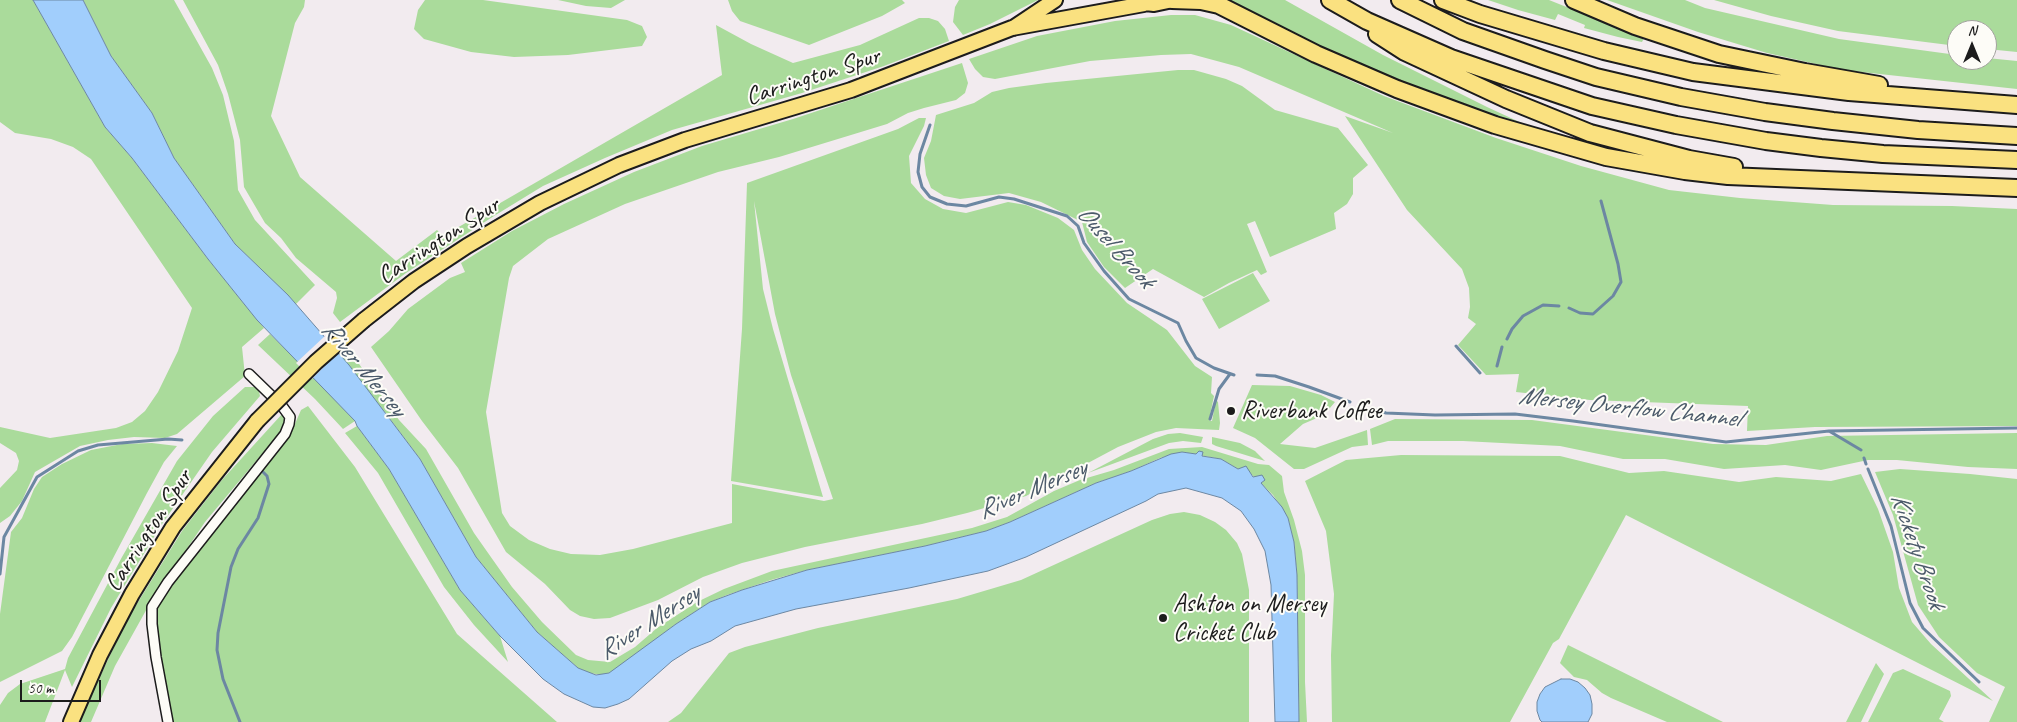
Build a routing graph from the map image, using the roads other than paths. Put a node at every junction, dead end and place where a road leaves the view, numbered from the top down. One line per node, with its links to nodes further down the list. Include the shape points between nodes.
1 (1055, 0): 10 (main road, Carrington Spur)
2 (1129, 0): 9 (main road)
3 (1173, 0): 9 (main road, Carrington Spur); 14 (highway, via 1219,5 1316,54 1389,86 1546,141 1606,157 1684,171)
4 (1325, 0): 14 (highway, via 1405,52 1506,99 1590,133 1689,159)
5 (1330, 0): 13 (highway, via 1367,21 1451,58 1592,106 1676,126 1821,148)
6 (1400, 0): 12 (highway, via 1463,31 1536,57 1596,77 1681,96 1833,121)
7 (1442, 0): 11 (highway, via 1604,51 1693,72 1849,92)
8 (1574, 0): 11 (highway, via 1635,26 1719,54 1878,85)
9 (1144, 4): 10 (main road, Carrington Spur)
10 (1012, 28): 17 (main road, Carrington Spur, bridge, via 851,90 685,140 620,165 540,203 466,246 414,282 316,362 257,421 173,527 104,646)
11 (2017, 104)
12 (2017, 136)
13 (2017, 160)
14 (1805, 181): 15 (highway)
15 (2017, 188)
16 (249, 374): 18 (street, via 282,406 290,417 289,424 285,434 168,582 152,607 156,657)
17 (71, 722)
18 (168, 722)

